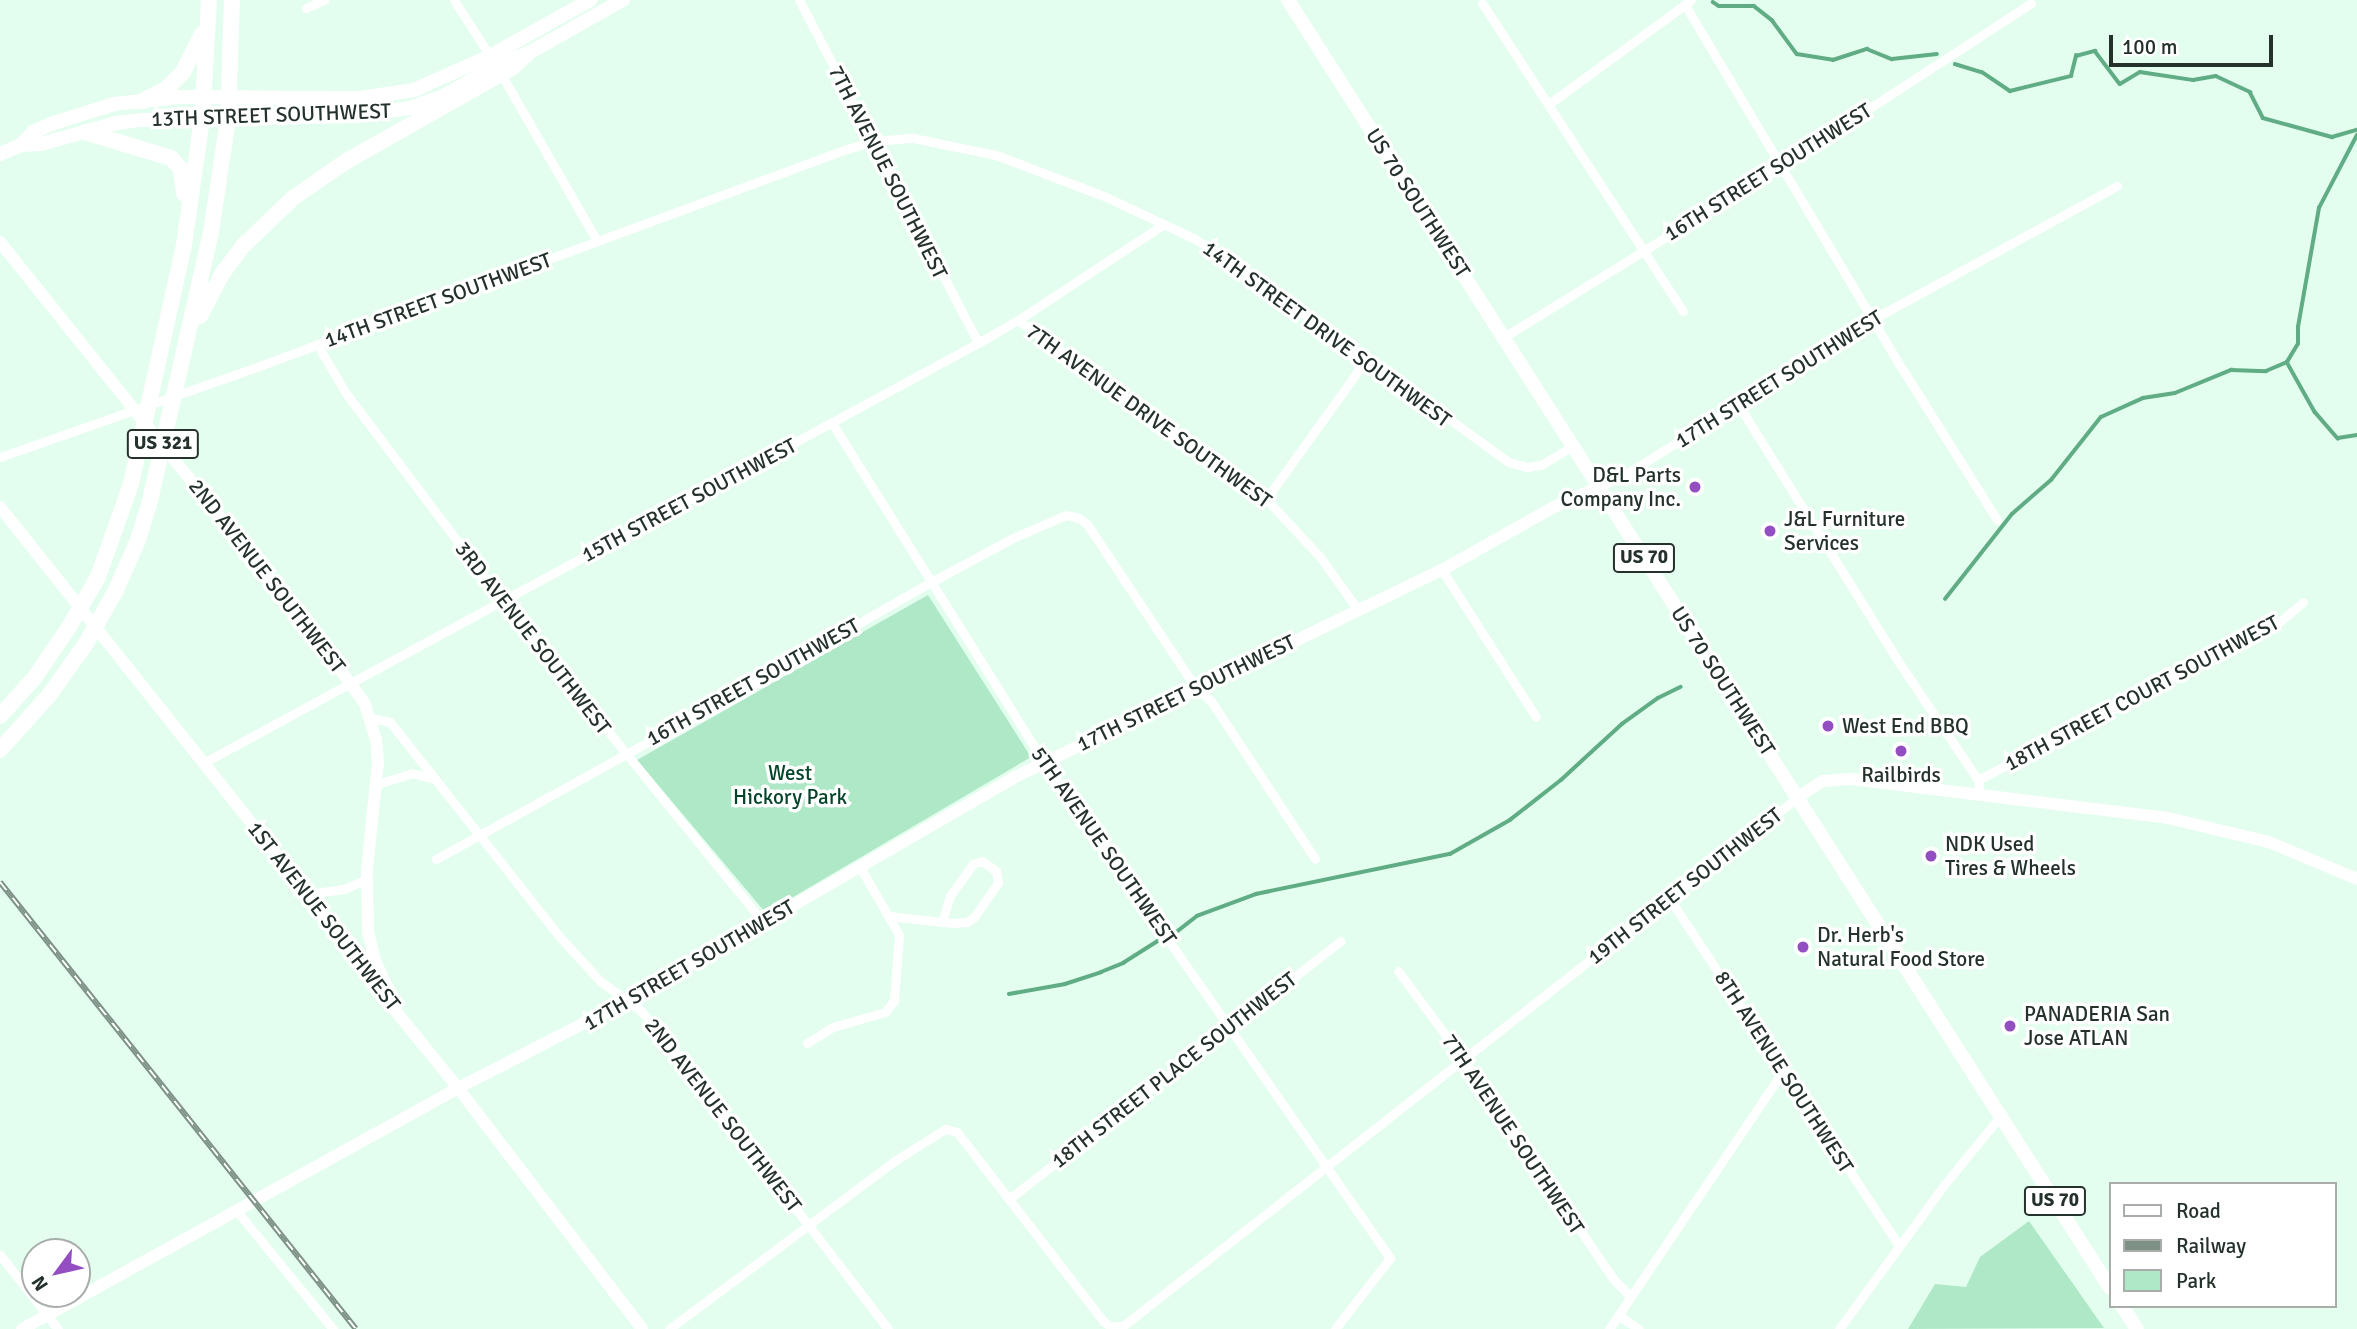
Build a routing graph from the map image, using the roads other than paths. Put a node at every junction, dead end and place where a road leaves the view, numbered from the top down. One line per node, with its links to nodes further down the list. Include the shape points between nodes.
1 (232, 0): 17 (highway, US 321)
2 (324, 0): 12 (street)
3 (454, 0): 14 (street)
4 (590, 0): 14 (main road, 13TH STREET SOUTHWEST)
5 (623, 0): 13 (main road, 13TH STREET SOUTHWEST)
6 (799, 0): 23 (street, 7TH AVENUE SOUTHWEST)
7 (1288, 0): 36 (main road, US 70 SOUTHWEST / US 70)
8 (1482, 3): 19 (street)
9 (1688, 3): 19 (street); 26 (street)
10 (2031, 3): 26 (street, 16TH STREET SOUTHWEST)
11 (209, 6): 16 (highway, US 321); 18 (highway, via 198,46 183,72 165,90)
12 (306, 8)
13 (527, 54): 15 (highway); 21 (main road, 13TH STREET SOUTHWEST, via 410,108 355,116)
14 (490, 56): 17 (main road, 13TH STREET SOUTHWEST, via 427,86 396,94)
15 (500, 74): 30 (street); 37 (highway, via 345,162 269,219 222,274)
16 (203, 97): 17 (main road, 13TH STREET SOUTHWEST); 18 (main road, 13TH STREET SOUTHWEST); 20 (highway, US 321)
17 (228, 99): 21 (highway, US 321)
18 (142, 101): 24 (main road, 13TH STREET SOUTHWEST, via 60,120 33,132)
19 (1549, 104): 32 (street)
20 (202, 118): 21 (main road, 13TH STREET SOUTHWEST); 22 (main road, 13TH STREET SOUTHWEST, via 142,120); 31 (highway, US 321)
21 (228, 119): 37 (highway, US 321)
22 (85, 132): 24 (main road, 13TH STREET SOUTHWEST); 31 (highway, via 171,158 181,169)
23 (875, 141): 28 (street, 14TH STREET DRIVE SOUTHWEST, via 913,138 980,150 1104,196); 30 (street, 14TH STREET SOUTHWEST); 38 (street, 7TH AVENUE SOUTHWEST)
24 (21, 145): 25 (main road, 13TH STREET SOUTHWEST)
25 (0, 155)
26 (1782, 165): 32 (street, 16TH STREET SOUTHWEST); 34 (street)
27 (2117, 186): 34 (street, 17TH STREET SOUTHWEST)
28 (1164, 224): 35 (street, 15TH STREET SOUTHWEST); 40 (street, 14TH STREET DRIVE SOUTHWEST, via 1239,267)
29 (0, 242): 42 (street, 2ND AVENUE SOUTHWEST)
30 (597, 242): 39 (street, 14TH STREET SOUTHWEST)
31 (184, 245): 57 (highway, US 321, via 118,526 98,577 69,627)
32 (1643, 249): 33 (street); 36 (street, 16TH STREET SOUTHWEST)
33 (1683, 311)
34 (1873, 319): 41 (street, 17TH STREET SOUTHWEST); 49 (street)
35 (1018, 320): 38 (street, 15TH STREET SOUTHWEST); 47 (street, 7TH AVENUE DRIVE SOUTHWEST)
36 (1504, 337): 44 (main road, US 70 SOUTHWEST / US 70)
37 (188, 340): 60 (highway, US 321, via 149,505 115,592 50,694)
38 (978, 343): 43 (street, 15TH STREET SOUTHWEST)
39 (317, 344): 42 (street, 14TH STREET SOUTHWEST); 52 (street, 3RD AVENUE SOUTHWEST, via 345,392)
40 (1365, 361): 44 (street, 14TH STREET DRIVE SOUTHWEST, via 1508,462 1541,465); 47 (street)
41 (1738, 404): 46 (street, 17TH STREET SOUTHWEST); 64 (street)
42 (135, 410): 45 (street, 14TH STREET SOUTHWEST); 55 (street, 2ND AVENUE SOUTHWEST)
43 (832, 423): 51 (street, 5TH AVENUE SOUTHWEST); 52 (street, 15TH STREET SOUTHWEST)
44 (1573, 446): 46 (main road, US 70 SOUTHWEST / US 70)
45 (0, 457)
46 (1599, 487): 50 (street, 17TH STREET SOUTHWEST); 68 (main road, US 70 SOUTHWEST / US 70)
47 (1266, 499): 54 (street, 7TH AVENUE DRIVE SOUTHWEST, via 1321,558)
48 (0, 507): 62 (street, 1ST AVENUE SOUTHWEST)
49 (1997, 520)
50 (1442, 570): 54 (street, 17TH STREET SOUTHWEST); 58 (street)
51 (931, 582): 56 (street, 16TH STREET SOUTHWEST, via 1056,518 1073,516 1087,524); 61 (street, 16TH STREET SOUTHWEST); 63 (street, 5TH AVENUE SOUTHWEST)
52 (502, 602): 55 (street, 15TH STREET SOUTHWEST); 61 (street, 3RD AVENUE SOUTHWEST)
53 (2303, 602): 64 (street, 18TH STREET COURT SOUTHWEST, via 2277,624)
54 (1358, 610): 56 (street, 17TH STREET SOUTHWEST)
55 (352, 683): 59 (street, 2ND AVENUE SOUTHWEST); 62 (street, 15TH STREET SOUTHWEST)
56 (1196, 688): 63 (street, 17TH STREET SOUTHWEST); 71 (street, via 1211,701)
57 (0, 716)
58 (1536, 717)
59 (371, 718): 65 (street, 2ND AVENUE SOUTHWEST, via 390,723); 66 (street, 2ND AVENUE SOUTHWEST)
60 (0, 750)
61 (624, 754): 69 (street, 16TH STREET SOUTHWEST); 79 (street, 3RD AVENUE SOUTHWEST)
62 (205, 762): 75 (street, 1ST AVENUE SOUTHWEST)
63 (1044, 762): 72 (street, 17TH STREET SOUTHWEST); 83 (street, 5TH AVENUE SOUTHWEST)
64 (1978, 780): 67 (street)
65 (439, 783): 66 (street, via 425,774 412,773); 69 (street, 2ND AVENUE SOUTHWEST)
66 (377, 784): 74 (street, 2ND AVENUE SOUTHWEST)
67 (1980, 795): 68 (street, 19TH STREET SOUTHWEST, via 1851,779 1824,781); 73 (street, 19TH STREET SOUTHWEST, via 2192,822 2269,842)
68 (1798, 797): 76 (street, 19TH STREET SOUTHWEST); 89 (main road, US 70 SOUTHWEST / US 70)
69 (478, 835): 70 (street, 16TH STREET SOUTHWEST); 82 (street, 2ND AVENUE SOUTHWEST, via 566,944 600,981)
70 (436, 859)
71 (1315, 859)
72 (860, 867): 77 (street); 79 (street, 17TH STREET SOUTHWEST)
73 (2357, 878)
74 (367, 879): 75 (street, via 344,889); 84 (street, 2ND AVENUE SOUTHWEST, via 370,946 386,986)
75 (308, 894): 84 (street, 1ST AVENUE SOUTHWEST)
76 (1669, 898): 86 (street, 19TH STREET SOUTHWEST); 87 (street, 8TH AVENUE SOUTHWEST)
77 (889, 916): 78 (street); 85 (street, via 900,945 890,1007 877,1016 832,1027)
78 (942, 922): 78 (street, via 959,924 974,918 998,883 996,871 982,861 973,864 950,896)
79 (764, 923): 82 (street, 17TH STREET SOUTHWEST)
80 (1340, 941): 83 (street, 18TH STREET PLACE SOUTHWEST)
81 (1398, 971): 86 (street, 7TH AVENUE SOUTHWEST)
82 (629, 1000): 88 (street, 17TH STREET SOUTHWEST); 93 (street, 2ND AVENUE SOUTHWEST, via 674,1050)
83 (1230, 1027): 90 (street, 5TH AVENUE SOUTHWEST); 91 (street, 18TH STREET PLACE SOUTHWEST)
84 (412, 1030): 88 (street, 1ST AVENUE SOUTHWEST)
85 (807, 1043)
86 (1464, 1060): 90 (street, 19TH STREET SOUTHWEST); 97 (street, 7TH AVENUE SOUTHWEST, via 1606,1268)
87 (1784, 1070): 94 (street, 8TH AVENUE SOUTHWEST); 97 (street)
88 (458, 1088): 92 (street, 17TH STREET SOUTHWEST); 104 (street, 1ST AVENUE SOUTHWEST)
89 (2001, 1115): 94 (street); 96 (main road, US 70)
90 (1327, 1167): 91 (street, 19TH STREET SOUTHWEST, via 1118,1327 1103,1321); 107 (street, 5TH AVENUE SOUTHWEST, via 1390,1258)
91 (1009, 1199): 93 (street, via 957,1132 949,1129 938,1131)
92 (236, 1210): 99 (street, 17TH STREET SOUTHWEST); 103 (street)
93 (809, 1224): 105 (street); 106 (street, 2ND AVENUE SOUTHWEST)
94 (1899, 1245): 110 (street)
95 (0, 1255): 99 (street)
96 (2108, 1285)
97 (1630, 1296): 100 (street)
98 (2123, 1308): 111 (main road)
99 (47, 1315): 101 (street, 17TH STREET SOUTHWEST); 102 (street)
100 (1618, 1315): 108 (street); 109 (street)
101 (22, 1329)
102 (58, 1329)
103 (333, 1329)
104 (642, 1329)
105 (669, 1329)
106 (888, 1329)
107 (1335, 1329)
108 (1609, 1329)
109 (1639, 1329)
110 (1839, 1329)
111 (2137, 1329)

